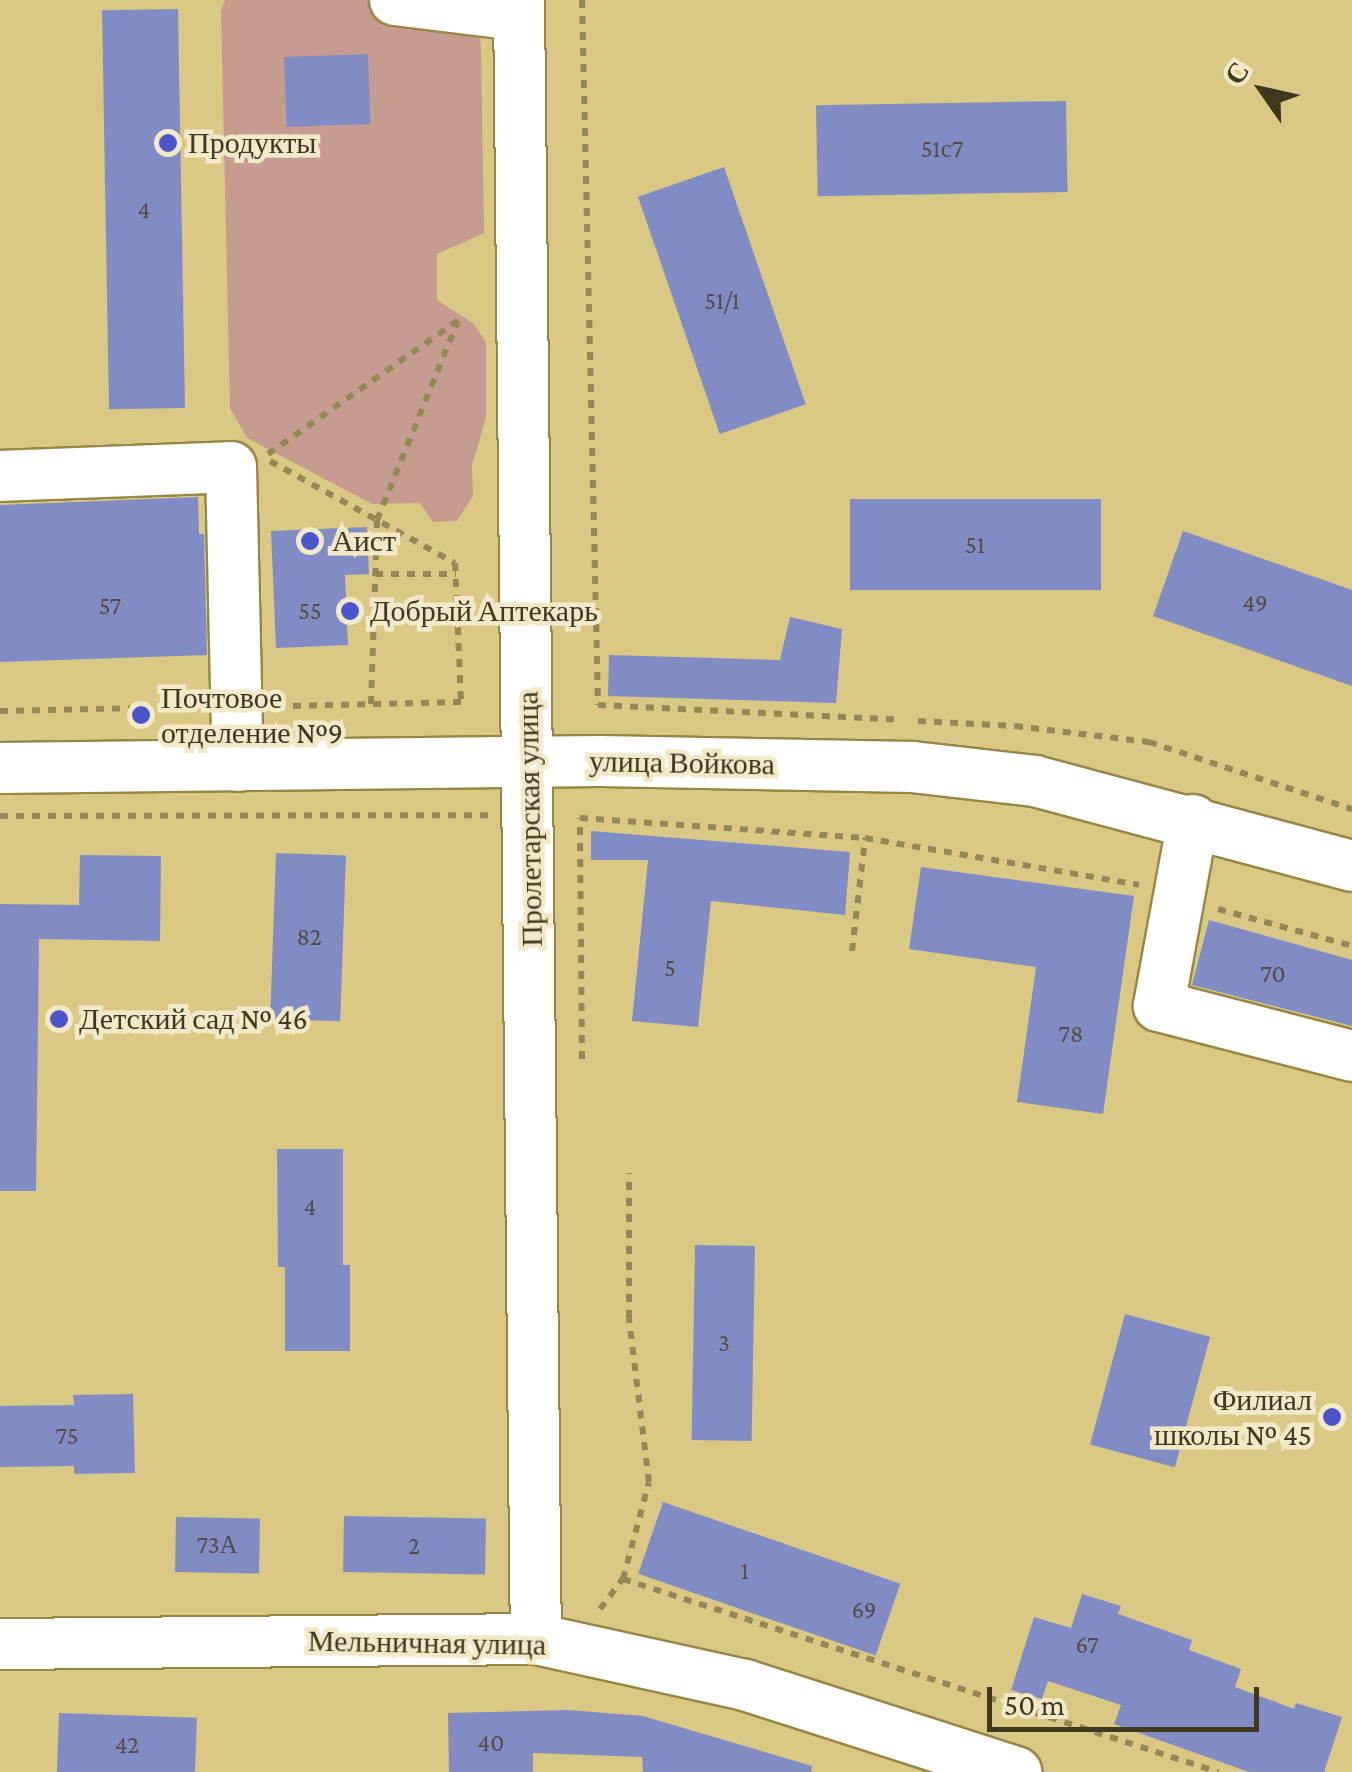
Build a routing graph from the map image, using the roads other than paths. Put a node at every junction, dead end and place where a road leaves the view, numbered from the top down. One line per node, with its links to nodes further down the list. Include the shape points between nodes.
1 (395, 0): 2 (street)
2 (518, 8): 4 (street, Пролетарская улица)
3 (0, 476): 5 (street, via 231,467)
4 (530, 762): 5 (street, улица Войкова); 7 (street, улица Войкова, via 912,767 1035,781); 10 (street, Пролетарская улица)
5 (238, 766): 6 (street, улица Войкова)
6 (0, 768)
7 (1193, 820): 8 (street, улица Войкова); 9 (street, via 1159,1006)
8 (1352, 866)
9 (1352, 1056)
10 (554, 1643): 11 (street, Мельничная улица); 12 (street, Мельничная улица, via 745,1685)
11 (0, 1644)
12 (1016, 1772)

